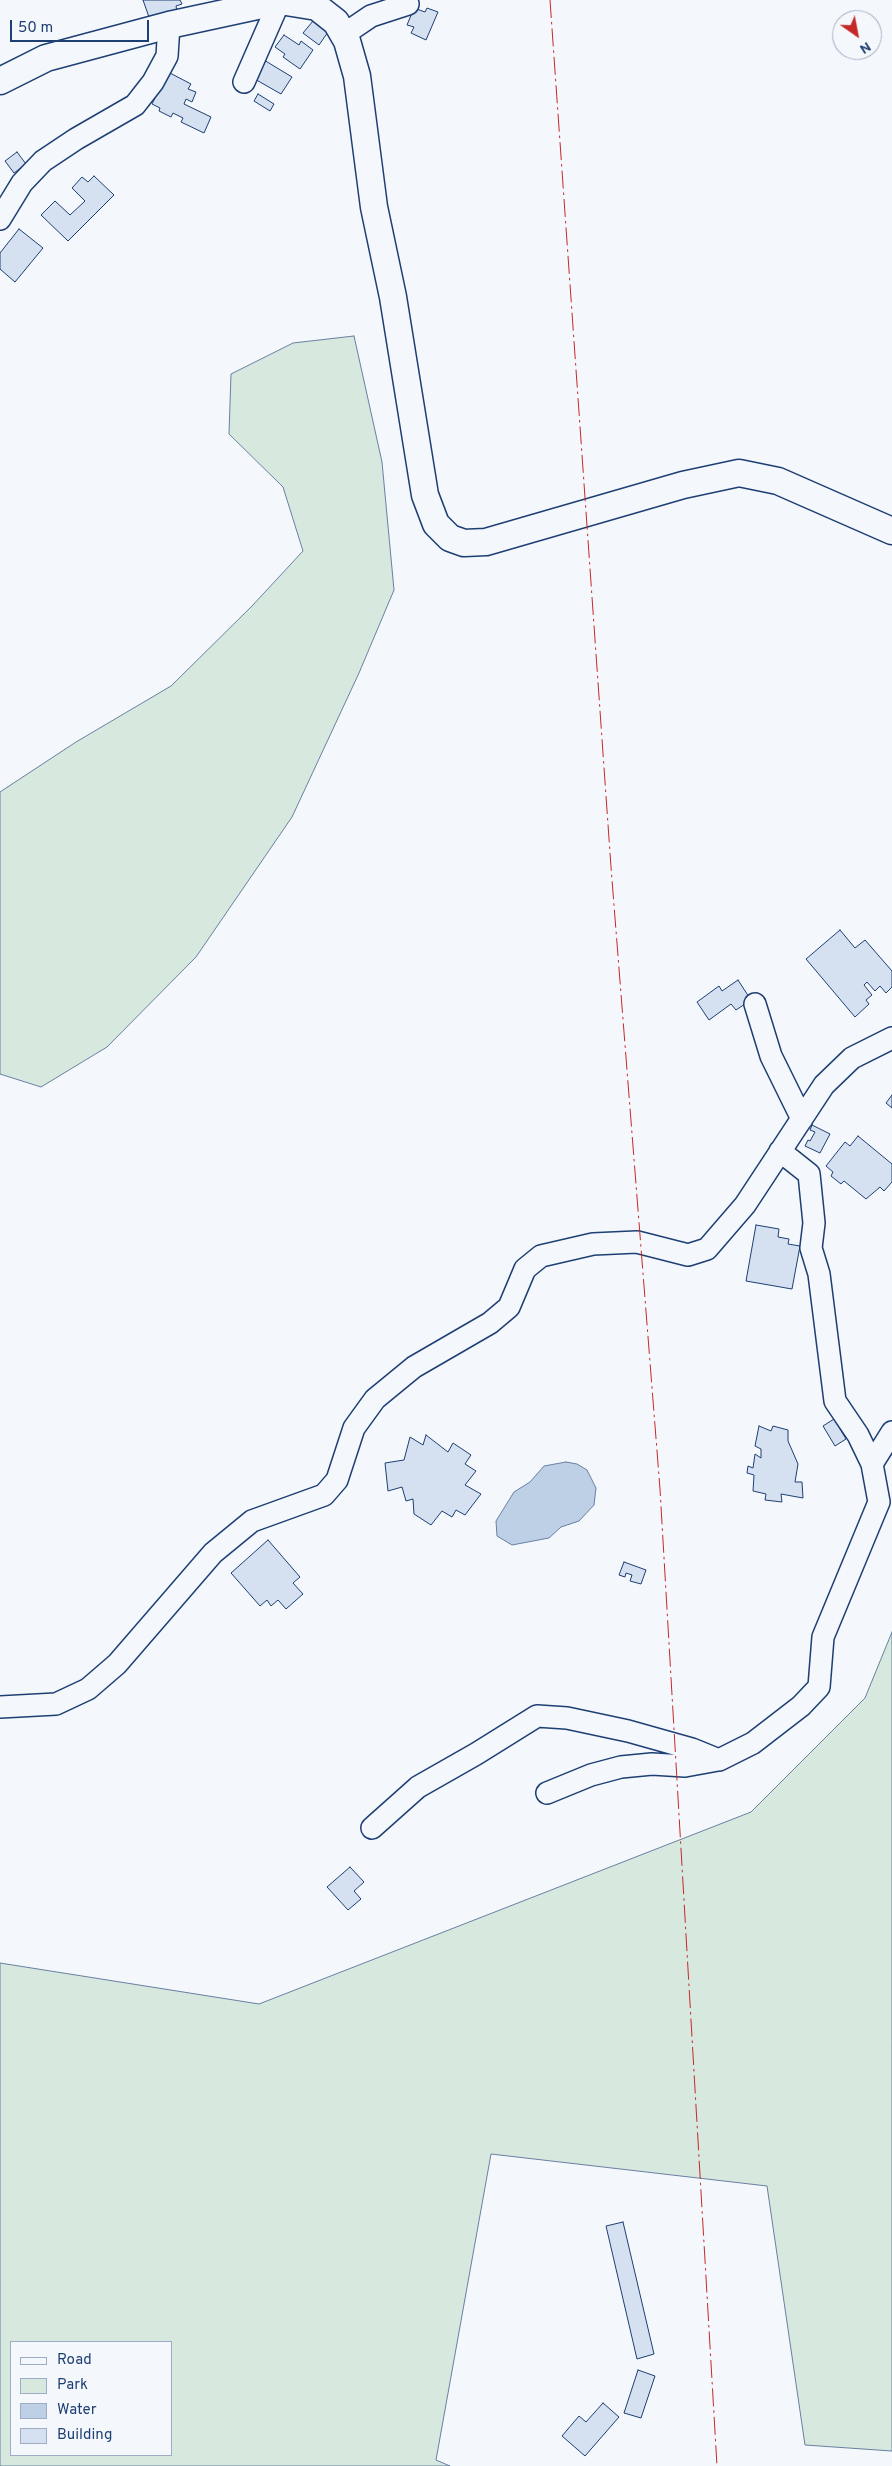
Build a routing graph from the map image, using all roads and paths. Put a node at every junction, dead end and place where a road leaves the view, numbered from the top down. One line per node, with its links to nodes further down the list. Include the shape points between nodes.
1 (280, 1): 3 (main road); 4 (main road, via 317,7 336,22); 6 (street)
2 (408, 4): 4 (street, via 371,16)
3 (169, 25): 5 (main road, via 46,58); 7 (street, via 167,56 135,105 44,161 22,182)
4 (343, 35): 8 (main road, via 357,76 374,207 394,297 425,495 436,524 450,538 464,543 486,542 684,485 739,474 778,481)
5 (0, 81)
6 (244, 82)
7 (0, 219)
8 (892, 530)
9 (755, 1004): 11 (street, via 771,1056)
10 (892, 1038): 11 (street, via 852,1058 824,1085)
11 (802, 1119): 12 (street)
12 (780, 1151): 14 (street, via 809,1174 814,1223 811,1248 819,1274 835,1401 858,1435); 15 (street, via 745,1205 707,1250 688,1255 637,1242 593,1244 541,1256 525,1269 509,1307 490,1323 414,1367 375,1399 354,1428 337,1480 324,1495 252,1521 232,1537 213,1553 117,1664 88,1689 56,1704)
13 (892, 1432): 14 (street)
14 (872, 1464): 16 (street, via 879,1502 823,1637 819,1687 801,1706 752,1743)
15 (0, 1707)
16 (718, 1760): 17 (street, via 684,1766 652,1764 621,1767); 18 (street, via 628,1731 567,1718 537,1716 418,1787)
17 (546, 1793)
18 (372, 1828)

